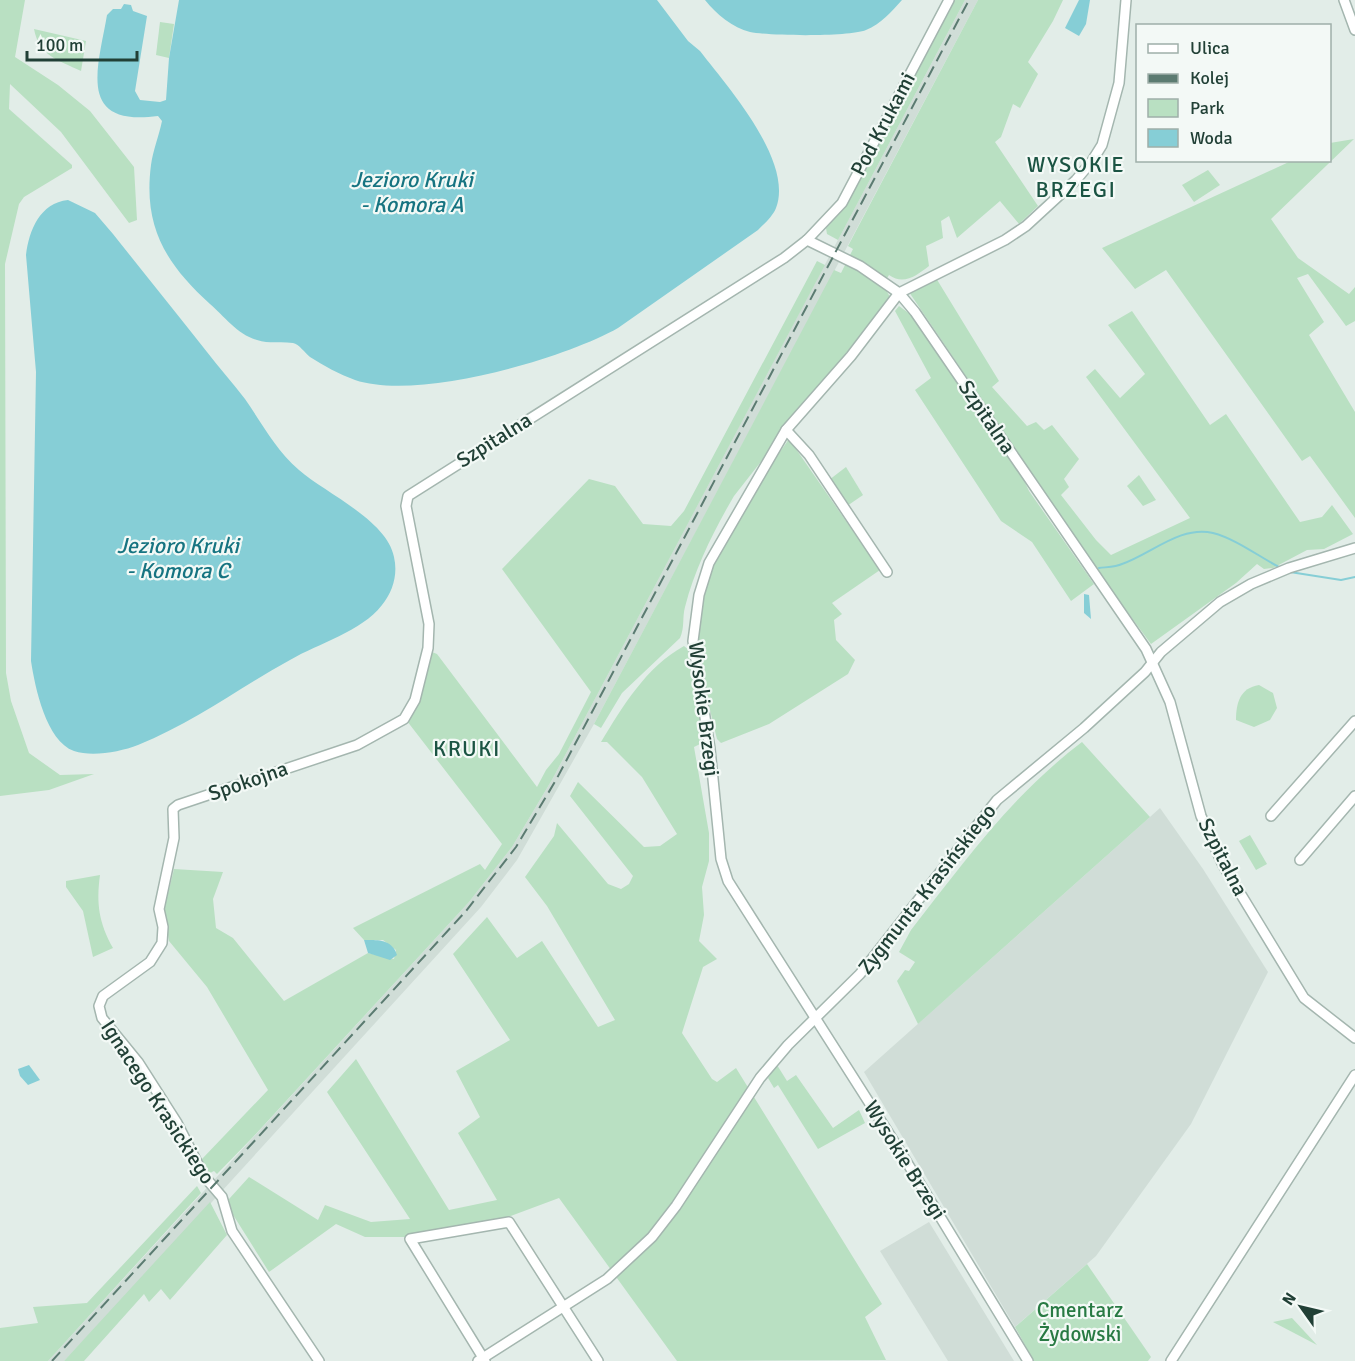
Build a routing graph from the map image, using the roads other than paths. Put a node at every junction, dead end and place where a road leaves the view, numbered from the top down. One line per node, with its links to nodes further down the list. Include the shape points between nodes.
1 (949, 0): 5 (street, Pod Krukami, via 842,203)
2 (1126, 0): 6 (street, Wysokie Brzegi, via 1119,82 1102,145 1092,161 1026,226)
3 (1344, 0): 4 (street)
4 (1355, 30)
5 (807, 240): 6 (street, Szpitalna, via 860,266); 12 (street, Szpitalna, via 408,496 406,506 429,624 428,648 415,700 404,719)
6 (899, 293): 7 (street, Wysokie Brzegi, via 851,357); 10 (street, Szpitalna)
7 (786, 430): 9 (street, via 809,455); 17 (street, Wysokie Brzegi, via 709,563 699,595 693,641 724,870)
8 (1355, 548): 10 (street, Zygmunta Krasińskiego, via 1251,584 1220,602)
9 (887, 572)
10 (1153, 663): 17 (street, Zygmunta Krasińskiego, via 1084,728 997,800 860,974); 18 (street, Szpitalna, via 1170,702 1201,816 1223,865 1304,998)
11 (1355, 721): 14 (street)
12 (357, 745): 15 (street, Spokojna, via 178,805 173,809)
13 (1355, 796): 16 (street)
14 (1271, 816)
15 (173, 843): 25 (street, Ignacego Krasickiego, via 161,893 162,943 150,963 103,996 99,1006 102,1018 138,1062 177,1123 204,1176 222,1197 232,1231)
16 (1300, 860)
17 (816, 1018): 23 (street, Zygmunta Krasińskiego, via 760,1078 658,1229 617,1270); 27 (street, Wysokie Brzegi)
18 (1331, 1021): 19 (street); 20 (street, Szpitalna)
19 (1355, 1029)
20 (1355, 1038)
21 (1355, 1075): 22 (street)
22 (1351, 1083): 28 (street)
23 (563, 1308): 24 (street, Zygmunta Krasińskiego); 24 (street, via 508,1222 410,1239); 26 (street)
24 (482, 1360)
25 (319, 1361)
26 (598, 1361)
27 (1028, 1361)
28 (1170, 1361)

